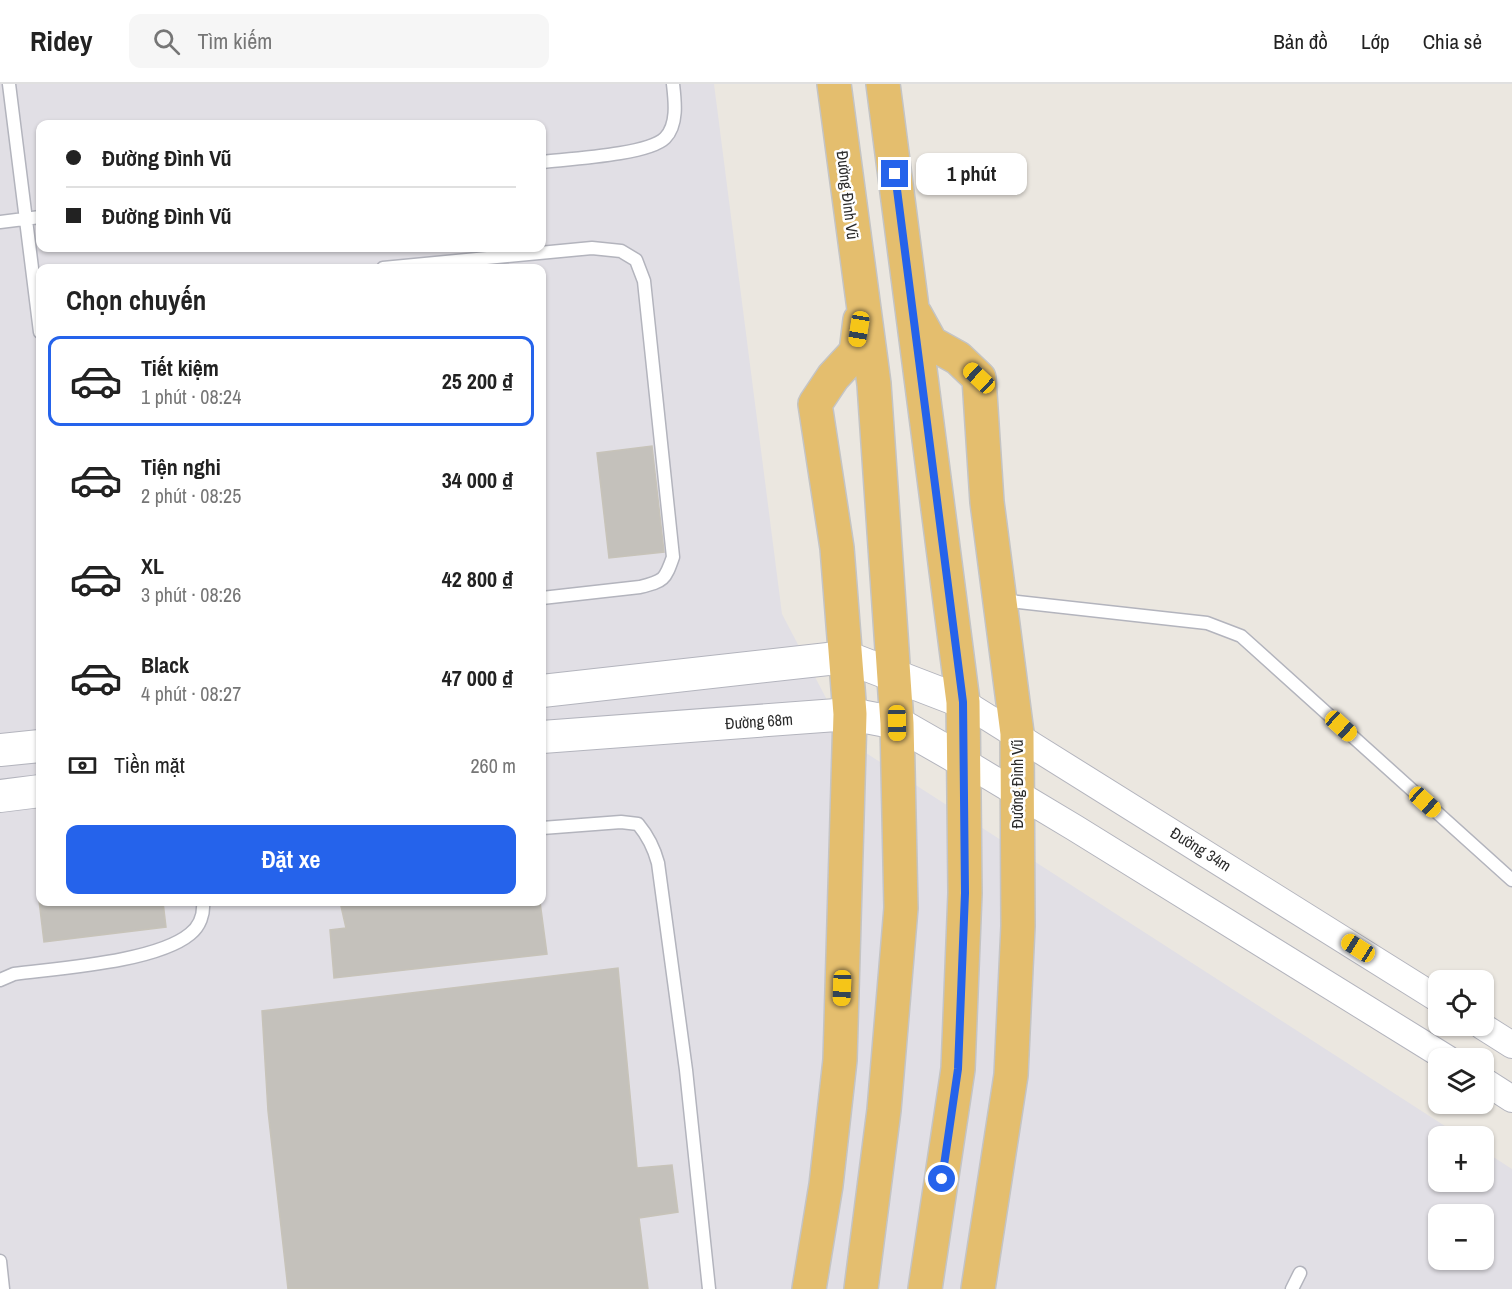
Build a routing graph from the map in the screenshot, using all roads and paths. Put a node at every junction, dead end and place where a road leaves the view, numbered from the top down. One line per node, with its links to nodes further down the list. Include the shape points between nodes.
1 (9, 84): 7 (lane)
2 (673, 84): 5 (lane, via 673,124 664,139 648,147)
3 (834, 84): 11 (highway, Đường Đình Vũ)
4 (883, 84): 12 (highway, Đường Đình Vũ)
5 (546, 161)
6 (36, 218): 7 (lane)
7 (26, 219): 8 (lane); 10 (lane)
8 (0, 222)
9 (425, 264): 13 (lane, via 592,248 621,251 636,260 644,281 674,557 667,575 656,583)
10 (36, 286)
11 (862, 307): 15 (highway, Đường Đình Vũ, via 856,352 815,404 837,548); 16 (highway, Đường Đình Vũ, via 874,384)
12 (912, 309): 14 (highway, Đường Đình Vũ, via 931,344 958,358 979,378 987,502); 18 (highway, Đường Đình Vũ)
13 (546, 598)
14 (1000, 600): 21 (highway, Đường Đình Vũ); 30 (lane, via 1207,623 1241,636)
15 (846, 657): 16 (street); 17 (street); 19 (highway, Đường Đình Vũ)
16 (895, 674): 18 (street); 20 (highway, Đường Đình Vũ)
17 (546, 691)
18 (963, 702): 21 (street, Đường 34m); 25 (highway, Đường Đình Vũ)
19 (850, 714): 20 (street, Đường 68m); 22 (street, Đường 68m); 43 (highway, Đường Đình Vũ, via 840,1060)
20 (897, 723): 25 (street, Đường 68m); 44 (highway, Đường Đình Vũ, via 900,908 884,1110)
21 (1017, 734): 27 (highway, Đường Đình Vũ); 33 (street, Đường 34m)
22 (546, 737)
23 (36, 746): 24 (street)
24 (0, 750)
25 (965, 762): 27 (street); 45 (highway, Đường Đình Vũ, via 958,1069)
26 (36, 792): 28 (street)
27 (1017, 793): 36 (street); 46 (highway, Đường Đình Vũ, via 1018,926 1011,1075)
28 (0, 796)
29 (546, 828): 42 (lane, via 638,824 654,848 686,1071)
30 (1512, 880)
31 (203, 906): 32 (lane, via 199,923 190,934 170,945 131,958 14,974)
32 (0, 980)
33 (1428, 993)
34 (1494, 1034): 35 (street)
35 (1512, 1045)
36 (1430, 1048)
37 (1494, 1087): 38 (street)
38 (1512, 1099)
39 (0, 1261): 41 (lane)
40 (1300, 1273): 47 (lane)
41 (3, 1289)
42 (709, 1289)
43 (809, 1289)
44 (861, 1289)
45 (925, 1289)
46 (978, 1289)
47 (1292, 1289)

